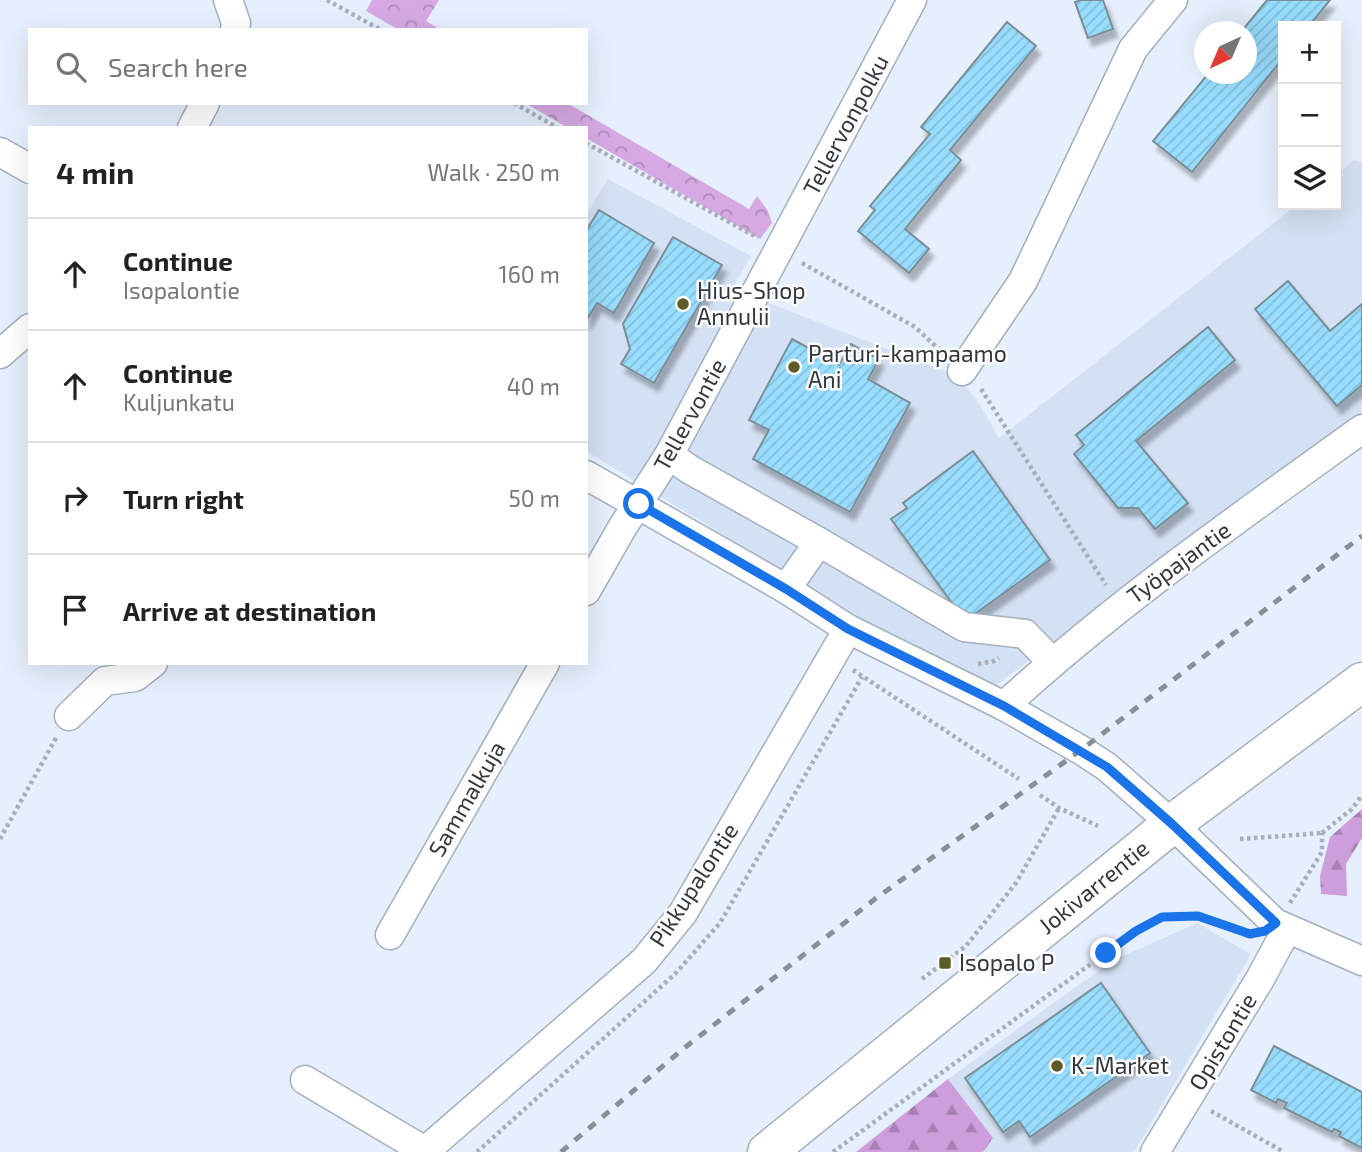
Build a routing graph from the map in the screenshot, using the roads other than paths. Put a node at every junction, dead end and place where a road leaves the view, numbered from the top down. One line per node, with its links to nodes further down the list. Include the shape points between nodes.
1 (228, 0): 4 (street)
2 (912, 0): 9 (street, Tellervonpolku)
3 (1173, 0): 12 (street, via 1133,49 1023,281)
4 (235, 28)
5 (204, 105): 6 (street)
6 (193, 126)
7 (0, 152): 8 (street)
8 (28, 168)
9 (778, 250): 14 (street, Tellervontie)
10 (28, 330): 11 (street)
11 (0, 354)
12 (962, 371)
13 (1362, 429): 21 (street, Työpajantie)
14 (669, 455): 16 (street, Tellervontie); 17 (street)
15 (588, 476): 16 (street)
16 (639, 504): 18 (street); 19 (street)
17 (819, 542): 19 (street); 21 (street, via 964,627 1025,635)
18 (588, 588)
19 (786, 589): 20 (street)
20 (848, 629): 25 (street); 32 (street, Pikkupalontie, via 683,913 644,961)
21 (1052, 662): 25 (street, Työpajantie)
22 (150, 665): 26 (street, via 135,677 105,681)
23 (544, 665): 29 (street, Sammalkuja)
24 (1362, 682): 27 (highway, Jokivarrentie)
25 (1004, 706): 27 (street, via 1107,767)
26 (69, 716)
27 (1172, 824): 28 (street); 33 (highway, Jokivarrentie)
28 (1281, 926): 30 (street); 34 (street, Opistontie, via 1189,1099)
29 (390, 935)
30 (1362, 961)
31 (305, 1080): 32 (street)
32 (424, 1151)
33 (767, 1152)
34 (1155, 1152)

